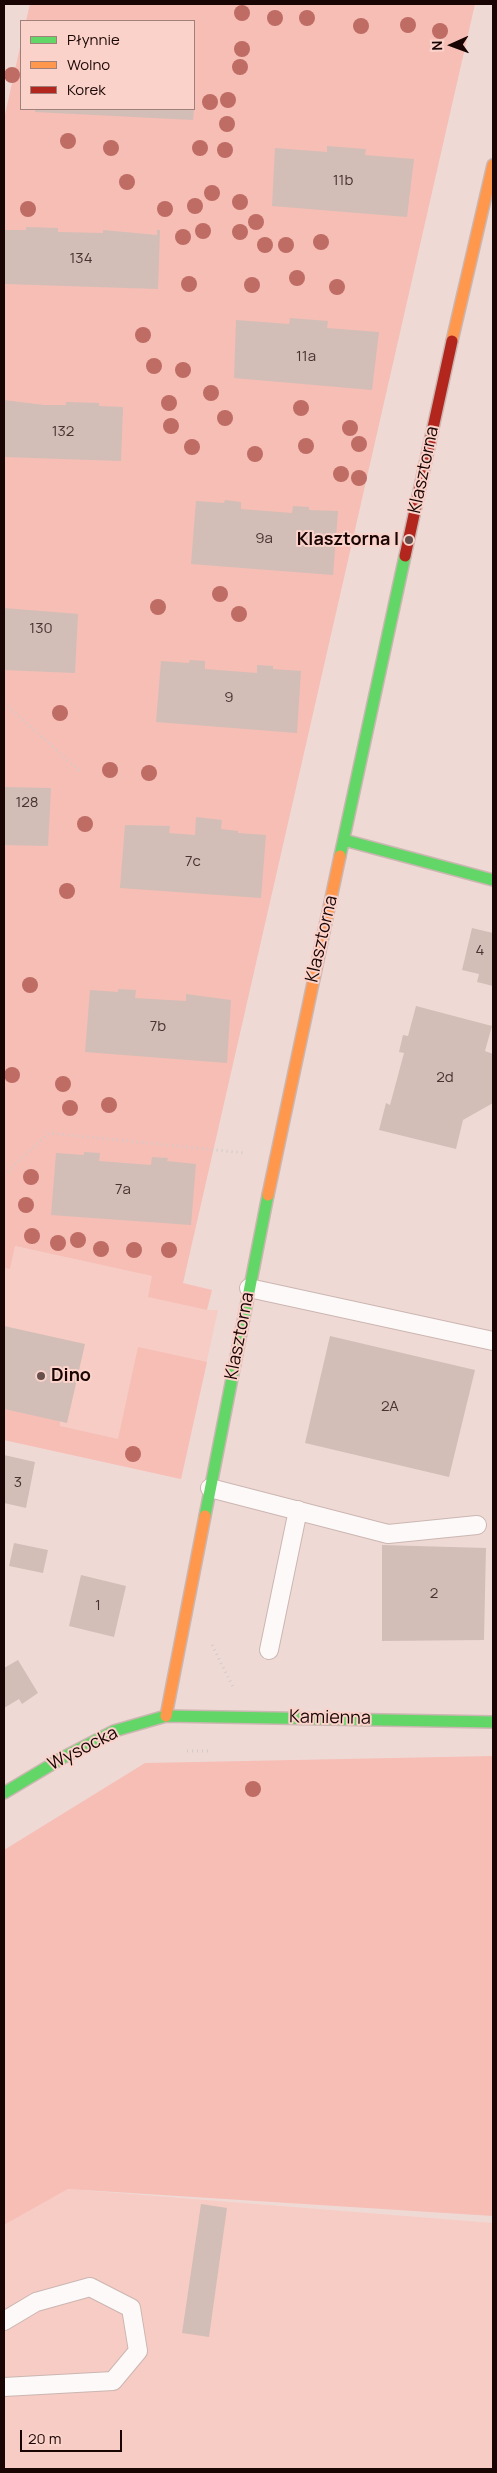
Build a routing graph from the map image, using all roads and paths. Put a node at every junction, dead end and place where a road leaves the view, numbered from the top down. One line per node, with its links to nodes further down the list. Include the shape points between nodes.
1 (493, 165): 4 (street, Klasztorna)
2 (4, 703): 3 (path)
3 (81, 772)
4 (344, 840): 5 (street); 6 (street, Klasztorna)
5 (493, 880)
6 (275, 1158): 7 (path, via 229,1150 49,1133); 8 (street, Klasztorna)
7 (4, 1175)
8 (250, 1288): 9 (lane); 10 (street, Klasztorna)
9 (493, 1341)
10 (210, 1488): 11 (lane); 14 (street, Klasztorna)
11 (298, 1510): 12 (lane, via 388,1534); 13 (lane)
12 (477, 1526)
13 (269, 1650)
14 (166, 1716): 15 (street, Kamienna); 18 (street, Wysocka, via 114,1731)
15 (493, 1722)
16 (182, 1750): 17 (path)
17 (216, 1751)
18 (4, 1793)
19 (4, 2321): 20 (lane, via 36,2302 90,2287 131,2308 138,2351 113,2381)
20 (4, 2386)

